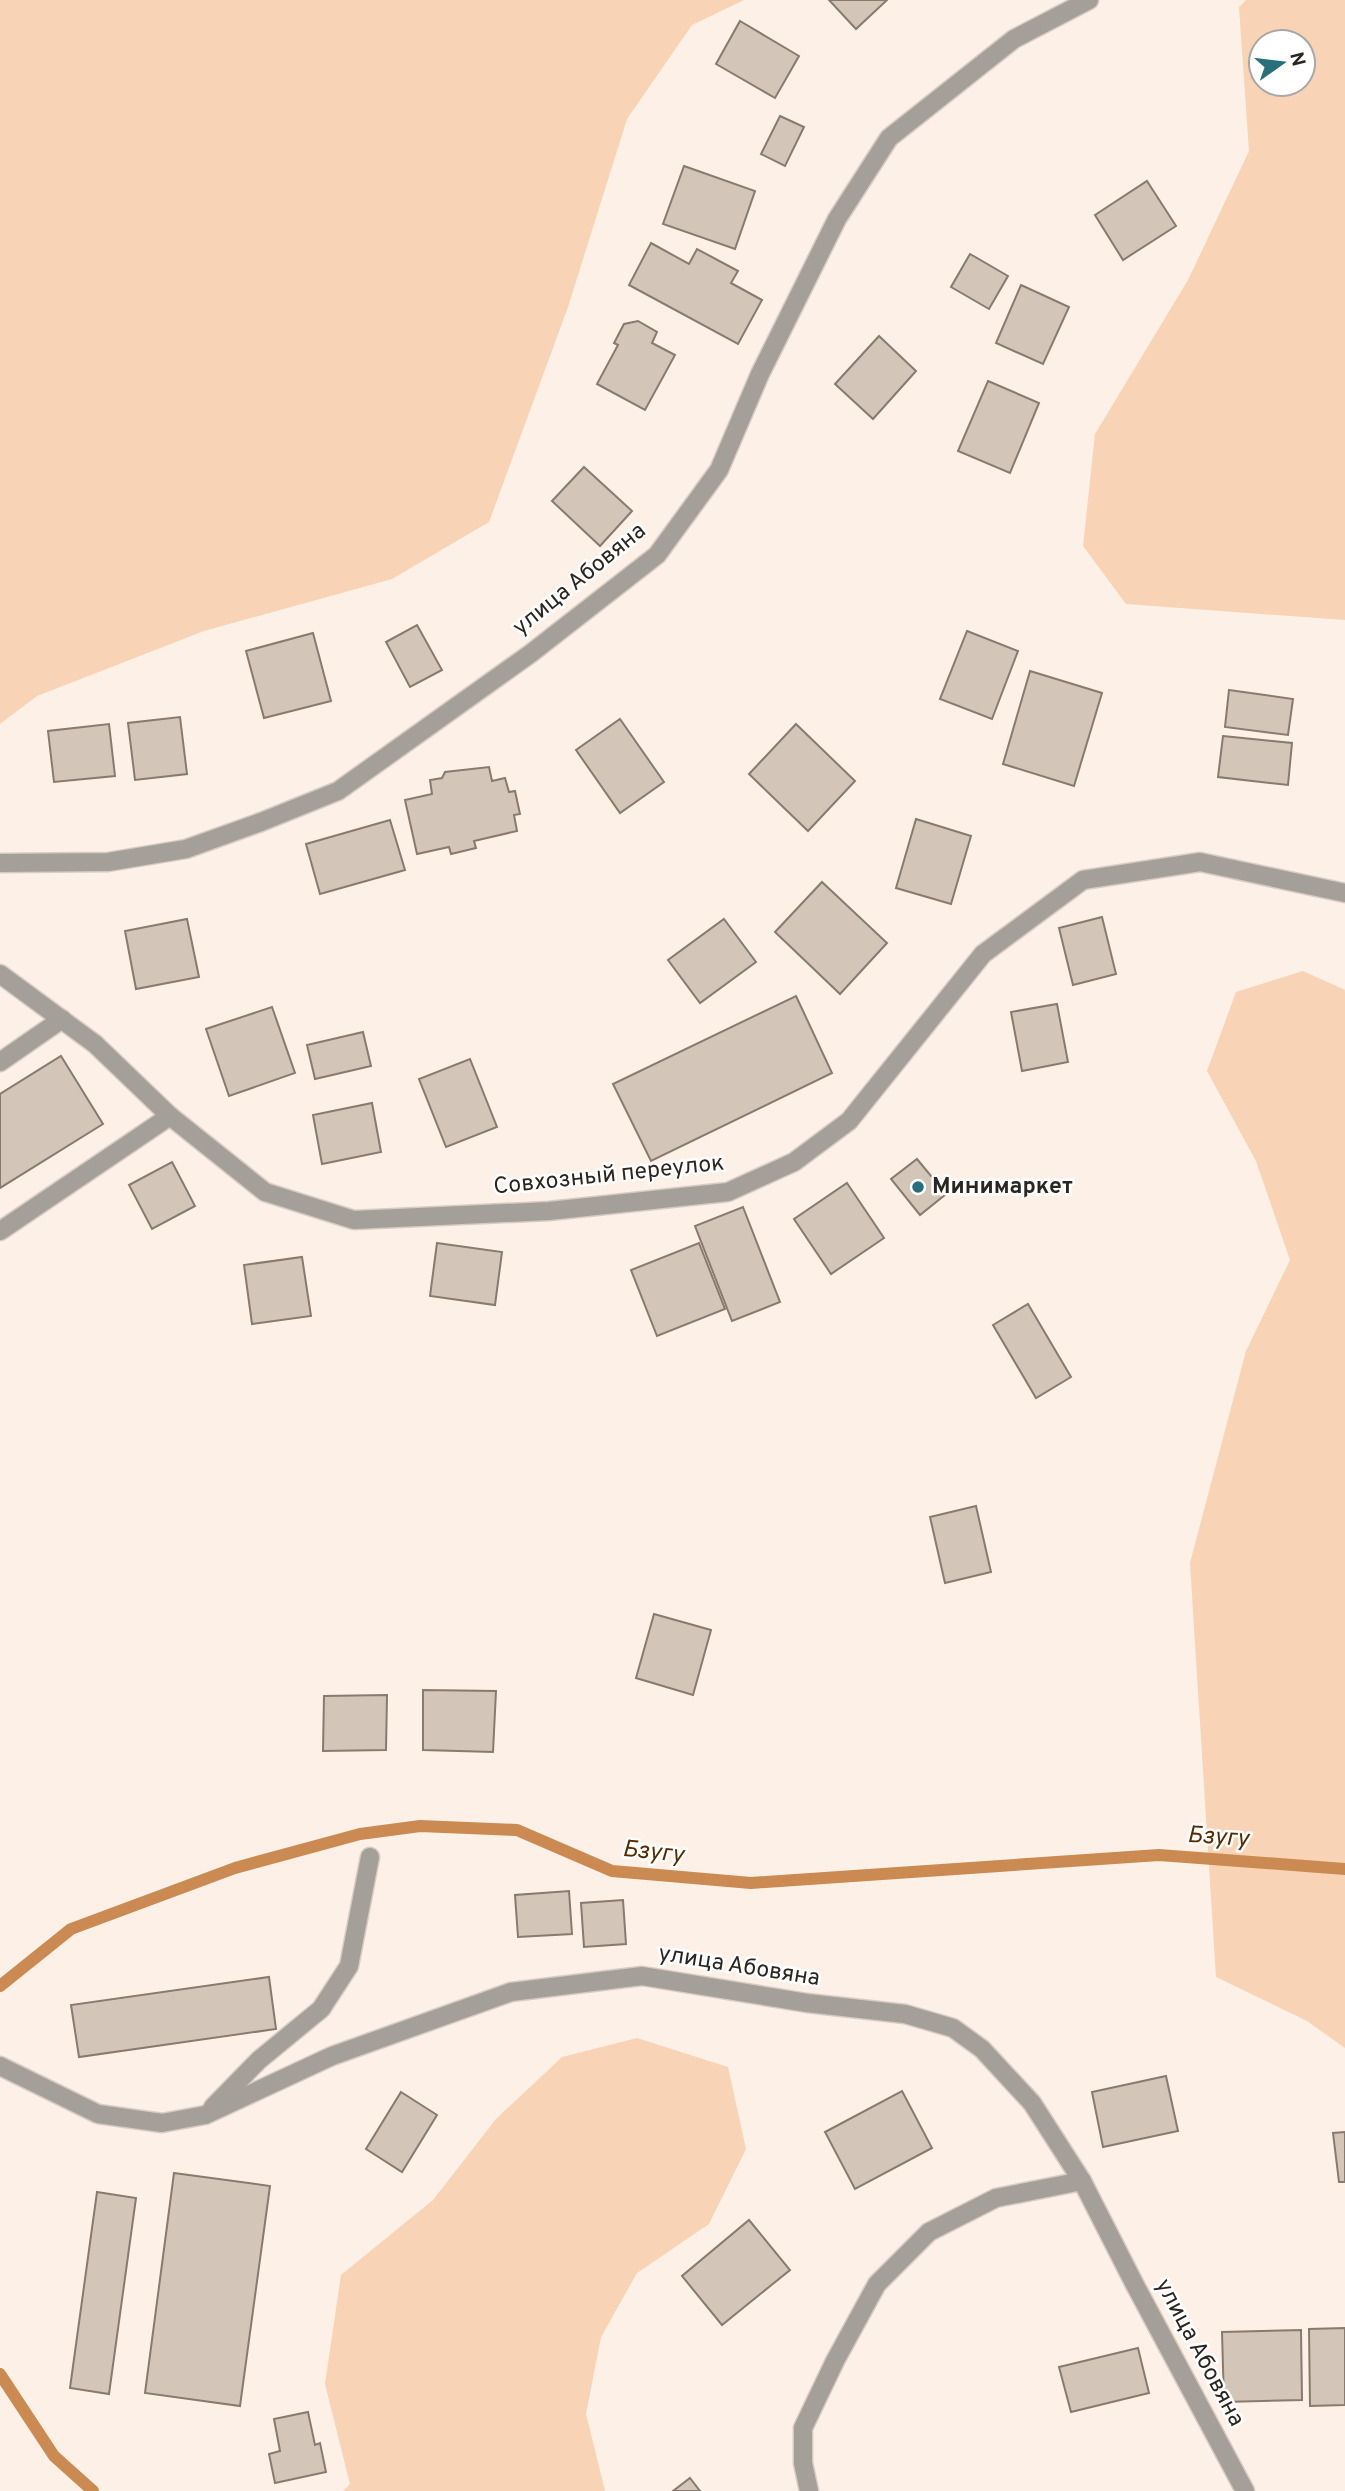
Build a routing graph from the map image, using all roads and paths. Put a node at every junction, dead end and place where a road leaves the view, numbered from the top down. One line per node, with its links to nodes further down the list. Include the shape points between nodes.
1 (1089, 0): 2 (street, улица Абовяна, via 1014,39 889,138 837,219 760,374 719,470 657,555 530,654 338,791 186,849 108,862)
2 (0, 863)
3 (1345, 893): 7 (street, Совхозный переулок, via 1200,862 1083,880 984,954 849,1121 794,1162 729,1192 549,1211 354,1220 265,1192)
4 (0, 974): 5 (street, Совхозный переулок)
5 (62, 1019): 6 (street); 7 (street, Совхозный переулок)
6 (0, 1062)
7 (170, 1116): 8 (street)
8 (0, 1231)
9 (370, 1857): 11 (street, via 349,1966 321,2009 259,2060)
10 (0, 2066): 11 (street, улица Абовяна, via 98,2114 162,2123)
11 (205, 2115): 12 (street, улица Абовяна, via 332,2056 511,1992 642,1976 905,2014 953,2028 982,2049 1032,2103)
12 (1082, 2181): 13 (street, via 996,2198 929,2232 877,2284 803,2428); 14 (street, улица Абовяна)
13 (809, 2491)
14 (1245, 2491)

